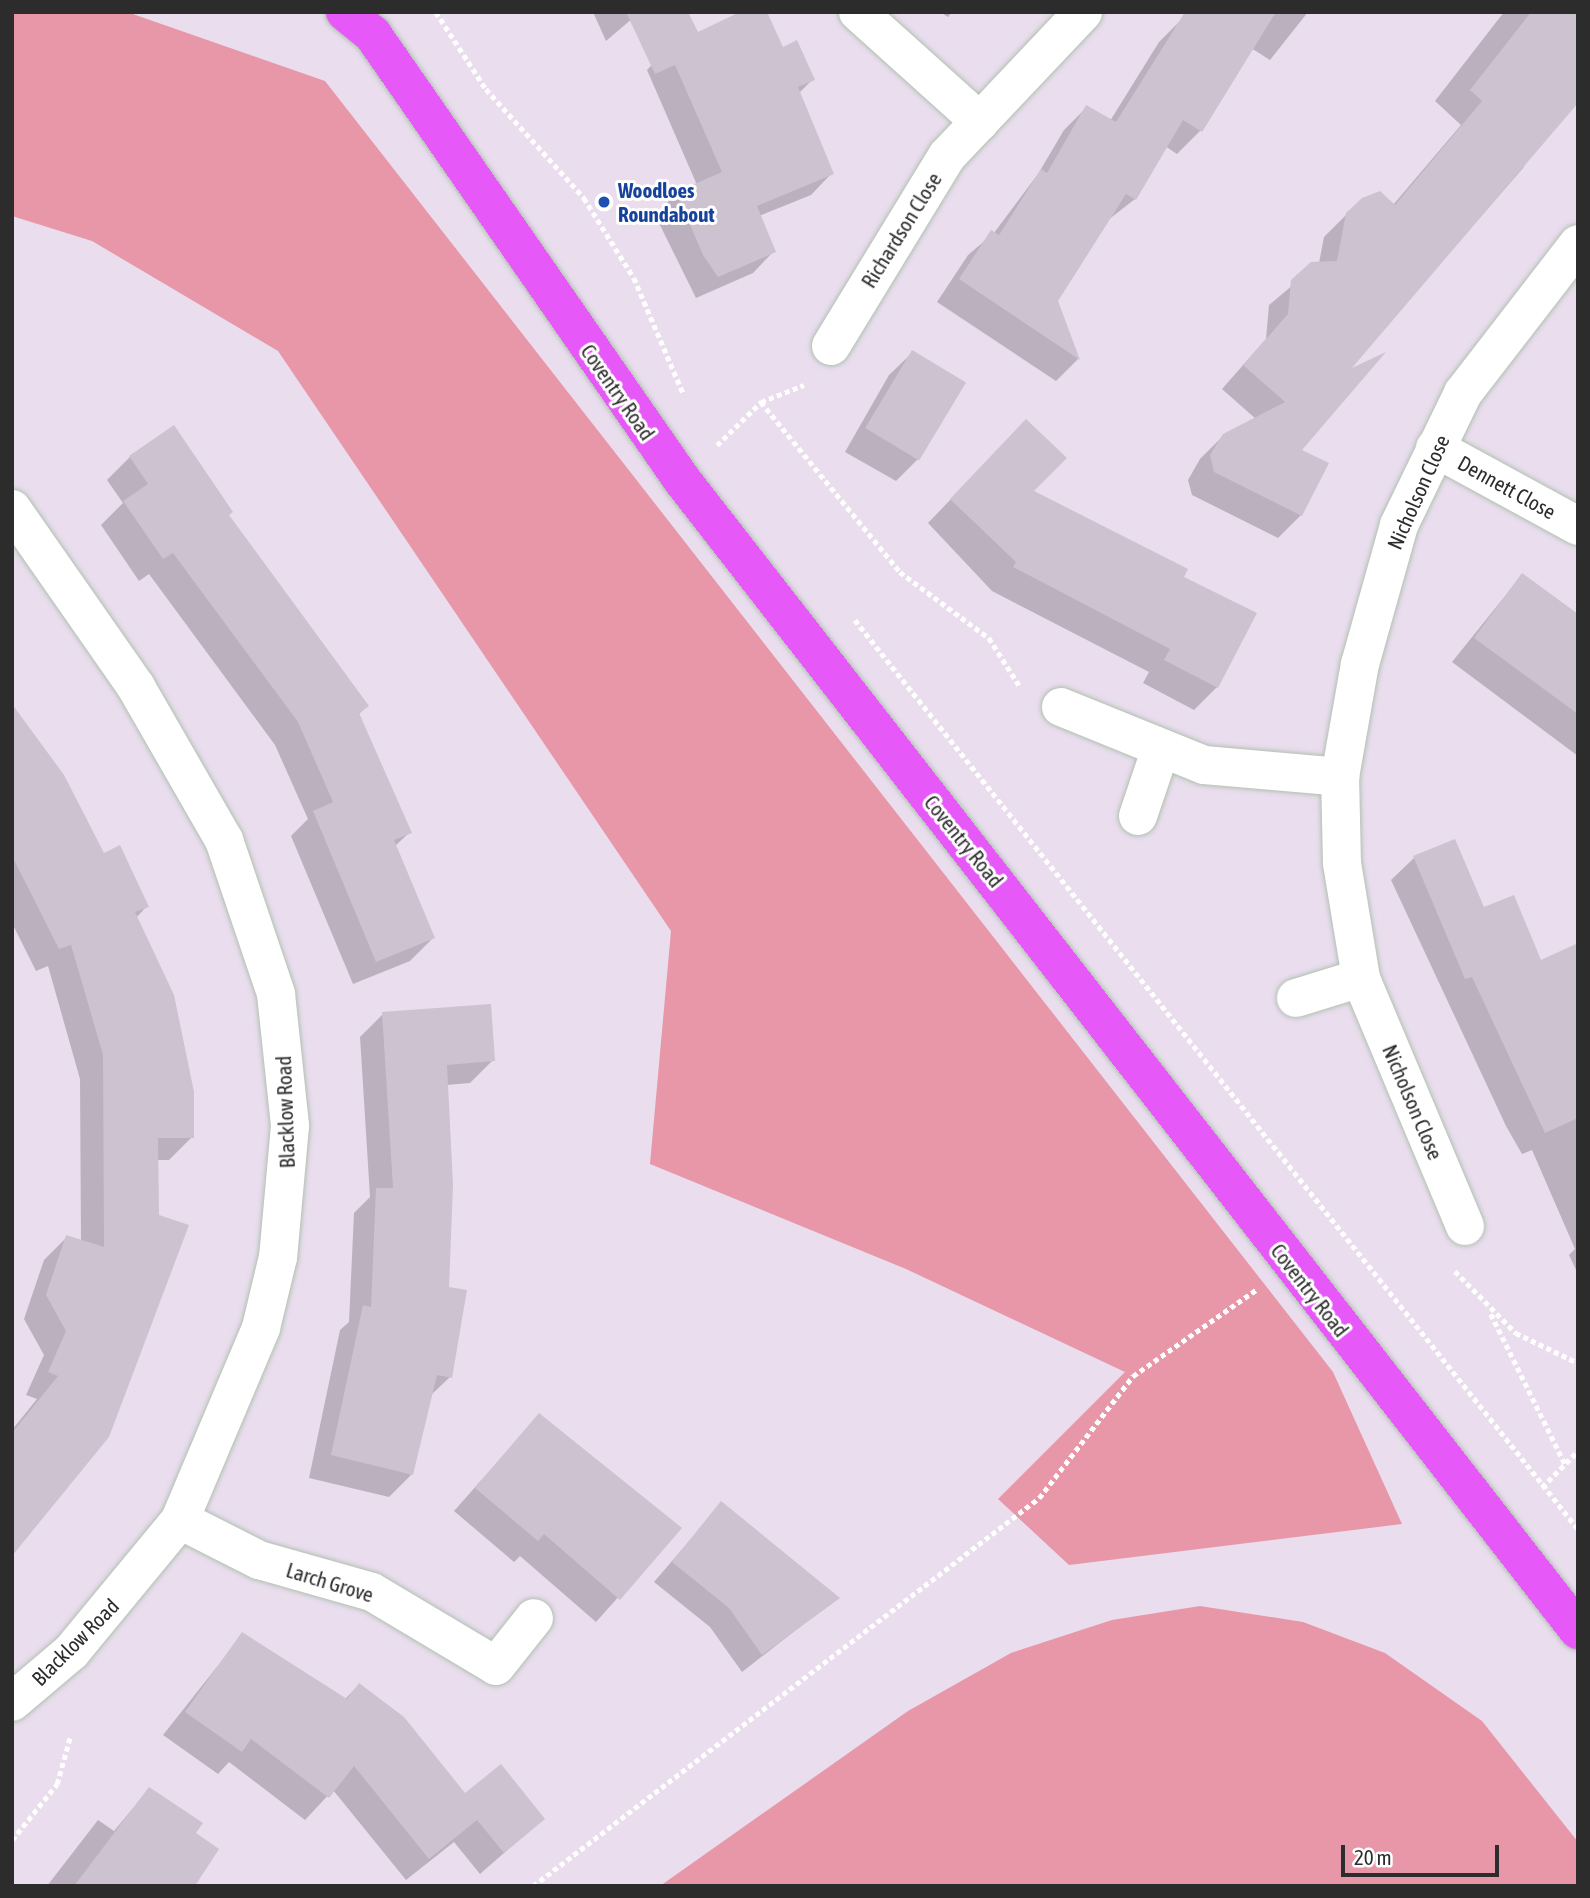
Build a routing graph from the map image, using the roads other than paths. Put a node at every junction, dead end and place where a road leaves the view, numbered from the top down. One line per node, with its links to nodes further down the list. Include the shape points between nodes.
1 (858, 12): 4 (street)
2 (1083, 12): 4 (street, Richardson Close)
3 (362, 20): 19 (main road, Coventry Road, via 682,481)
4 (980, 122): 6 (street, Richardson Close, via 910,209)
5 (1578, 244): 7 (street, Nicholson Close, via 1492,349)
6 (831, 346)
7 (1435, 448): 9 (street, Dennett Close); 12 (street, Nicholson Close, via 1379,586)
8 (12, 509): 17 (street, Blacklow Road, via 183,761 223,840 276,994 290,1126 278,1258 261,1328)
9 (1578, 526)
10 (1061, 707): 11 (street)
11 (1160, 751): 12 (street, via 1204,765); 13 (street)
12 (1340, 777): 14 (street, Nicholson Close, via 1342,863)
13 (1138, 816)
14 (1361, 978): 15 (street); 16 (street, Nicholson Close)
15 (1296, 998)
16 (1465, 1226)
17 (180, 1520): 18 (street, Larch Grove, via 259,1560 372,1592 496,1666); 20 (street, Blacklow Road, via 79,1643)
18 (534, 1618)
19 (1578, 1629)
20 (12, 1702)

